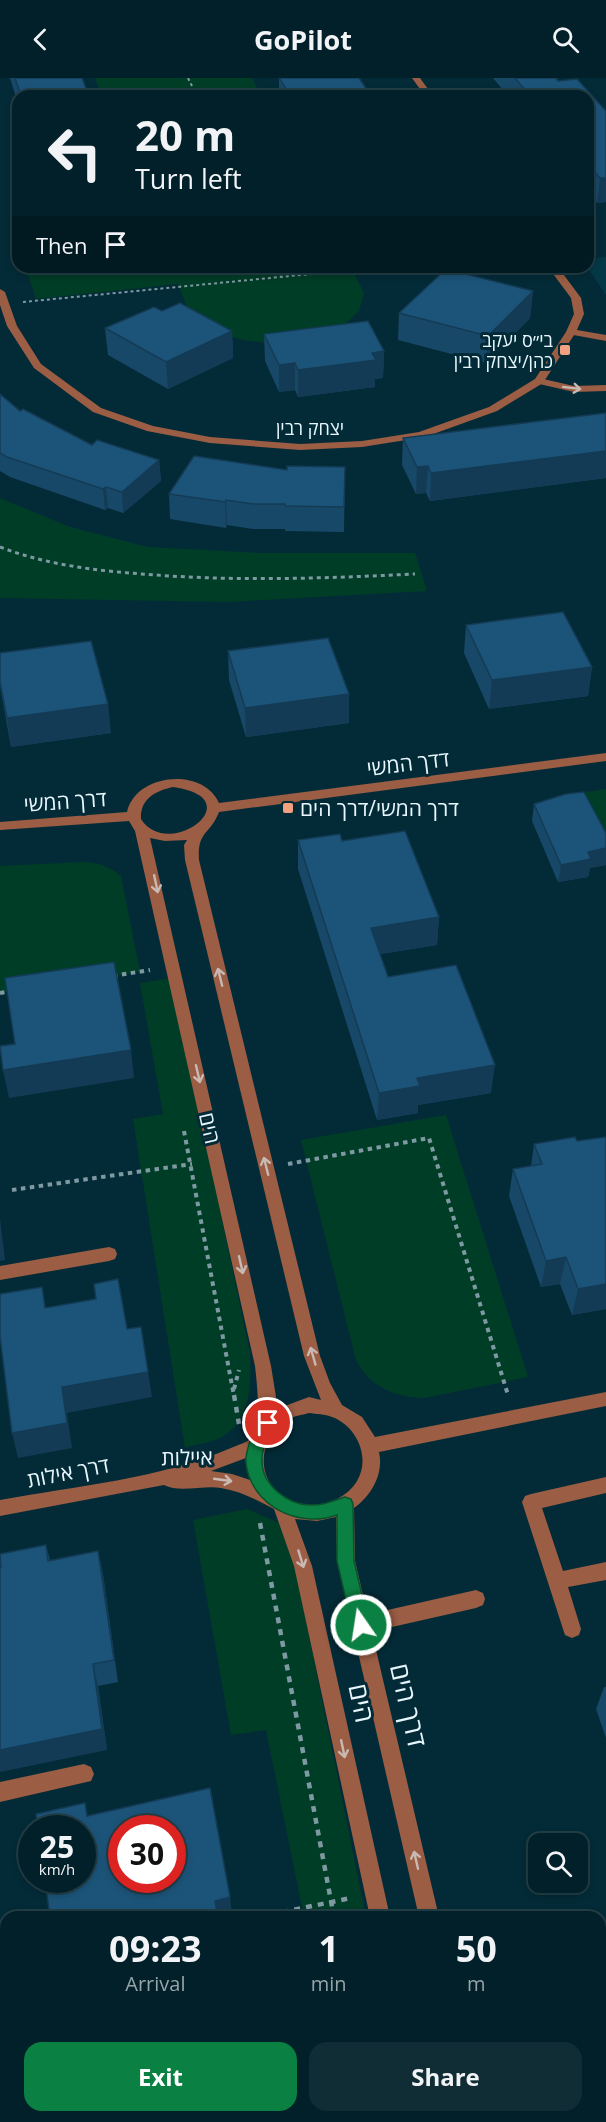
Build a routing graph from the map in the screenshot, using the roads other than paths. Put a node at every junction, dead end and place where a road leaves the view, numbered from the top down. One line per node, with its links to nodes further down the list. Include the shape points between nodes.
1 (557, 273): 5 (street, יצחק רבין, via 576,298 579,314)
2 (0, 292): 3 (street, יצחק רבין)
3 (12, 326): 4 (street); 7 (street, יצחק רבין, via 37,366 97,410 151,429 210,440 300,447 362,444 421,435 493,409)
4 (0, 327)
5 (571, 332): 6 (street); 7 (street, יצחק רבין)
6 (606, 338)
7 (538, 381): 8 (street, one-way to 8, via 574,389)
8 (606, 388)
9 (606, 757): 10 (street, דדך המשי)
10 (215, 808): 11 (street, via 202,789 173,783 144,792 135,803); 13 (street, via 211,820)
11 (138, 822): 12 (street, דרך המשי); 13 (street, via 156,835 168,837); 18 (street, הים, one-way to 18, via 263,1366 267,1397)
12 (0, 825)
13 (199, 831): 17 (street, one-way to 13, via 312,1356 192,860 191,845)
14 (109, 1254): 15 (street)
15 (0, 1273)
16 (606, 1398): 19 (street)
17 (335, 1409): 18 (street, via 309,1405 291,1409 275,1418); 19 (street, via 357,1424)
18 (254, 1442): 20 (street, איילות, via 215,1462); 22 (street, via 254,1470 262,1486)
19 (371, 1446): 23 (street, via 373,1463 368,1479)
20 (144, 1480): 22 (street, איילות, one-way to 22, via 221,1478); 24 (street, דרך אילות)
21 (606, 1485): 26 (street, via 531,1502)
22 (277, 1501): 23 (street, via 298,1511 317,1513); 32 (street, הים, one-way to 32, via 303,1566)
23 (345, 1504): 28 (street, דרך הים, via 346,1561)
24 (0, 1508)
25 (606, 1570): 26 (street)
26 (557, 1581): 29 (street)
27 (476, 1599): 28 (street)
28 (361, 1625): 33 (street, דרך הים, one-way to 28)
29 (573, 1629)
30 (84, 1774): 31 (street)
31 (0, 1792)
32 (379, 1911)
33 (428, 1911)

